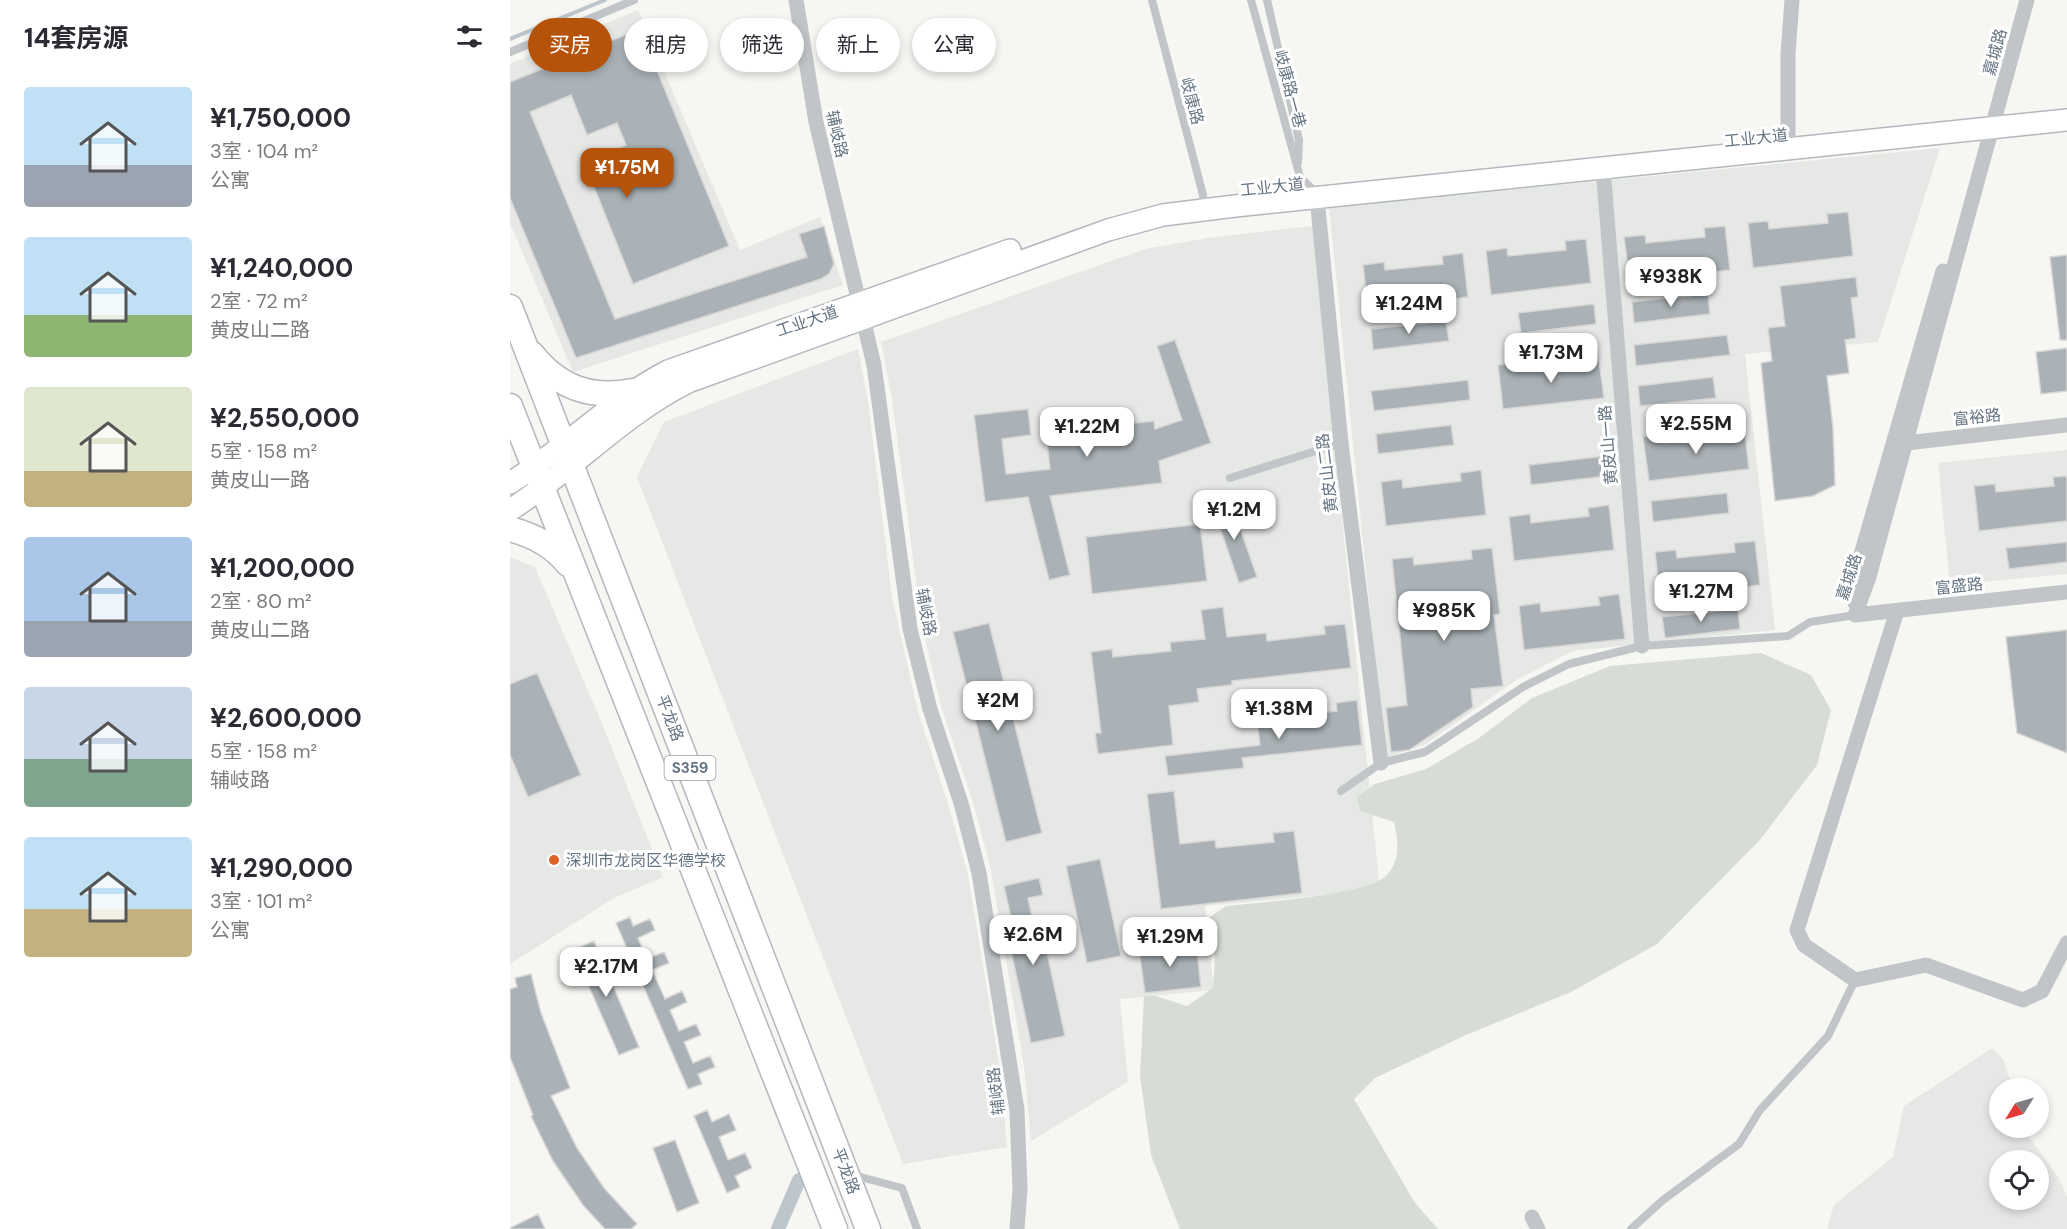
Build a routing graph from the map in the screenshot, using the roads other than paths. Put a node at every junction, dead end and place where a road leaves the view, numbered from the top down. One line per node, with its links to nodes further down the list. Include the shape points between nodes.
1 (634, 0): 8 (lane)
2 (796, 0): 17 (street, 辅岐路, via 816,122)
3 (1152, 0): 15 (lane, 岐康路)
4 (1251, 0): 14 (lane, 岐康路一巷)
5 (1267, 0): 14 (lane)
6 (1792, 0): 12 (street)
7 (2027, 0): 11 (street, 嘉城路)
8 (510, 52)
9 (2067, 106): 11 (street, 工业大道)
10 (2067, 120): 11 (street, 工业大道)
11 (1992, 123): 12 (street, 工业大道); 23 (street, 嘉城路)
12 (1788, 142): 13 (street, 工业大道); 14 (street, 工业大道)
13 (1603, 168): 14 (street, 工业大道); 34 (street, 黄皮山一路)
14 (1306, 184): 15 (street, 工业大道); 22 (street, 黄皮山二路)
15 (1204, 202): 17 (street, 工业大道, via 1161,202 1105,217)
16 (510, 307): 18 (main road, 平龙路 / S359)
17 (861, 310): 19 (street, 工业大道, via 691,362); 24 (street, 工业大道, via 688,382); 45 (street, 辅岐路, via 880,400 910,629 930,709 971,837 985,907 1017,1110)
18 (521, 335): 19 (main road, via 540,364 567,385 596,394); 24 (main road, 平龙路 / S359)
19 (633, 391): 24 (street, 工业大道)
20 (510, 406): 26 (main road, 平龙路 / S359)
21 (2067, 425): 23 (street, 富裕路)
22 (1341, 442): 25 (lane); 35 (street, 黄皮山二路)
23 (1897, 444): 33 (street, 嘉城路, via 1868,580)
24 (568, 455): 26 (street, 工业大道); 39 (main road, 平龙路 / S359)
25 (1230, 478)
26 (538, 479): 27 (street); 28 (street); 30 (main road, 平龙路 / S359)
27 (510, 483)
28 (510, 510)
29 (510, 529): 30 (main road, via 545,543 562,557)
30 (577, 578): 40 (main road, 平龙路 / S359)
31 (2067, 592): 32 (street, 富盛路)
32 (1897, 611): 33 (street, 富盛路); 38 (street, via 1797,930 1804,945)
33 (1855, 615): 34 (lane, via 1810,622 1788,636)
34 (1642, 646): 35 (lane, via 1569,664 1523,687 1425,752)
35 (1381, 763): 36 (lane)
36 (1341, 791)
37 (2067, 943): 38 (street, via 2042,991 2023,1000 1926,965)
38 (1855, 980): 46 (lane, via 1828,1036 1761,1110 1739,1144)
39 (847, 1174): 43 (main road, 平龙路 / S359); 44 (lane, via 902,1188)
40 (814, 1177): 41 (main road); 42 (main road, 平龙路 / S359)
41 (822, 1229)
42 (835, 1229)
43 (868, 1229)
44 (917, 1229)
45 (1017, 1229)
46 (1630, 1229)

